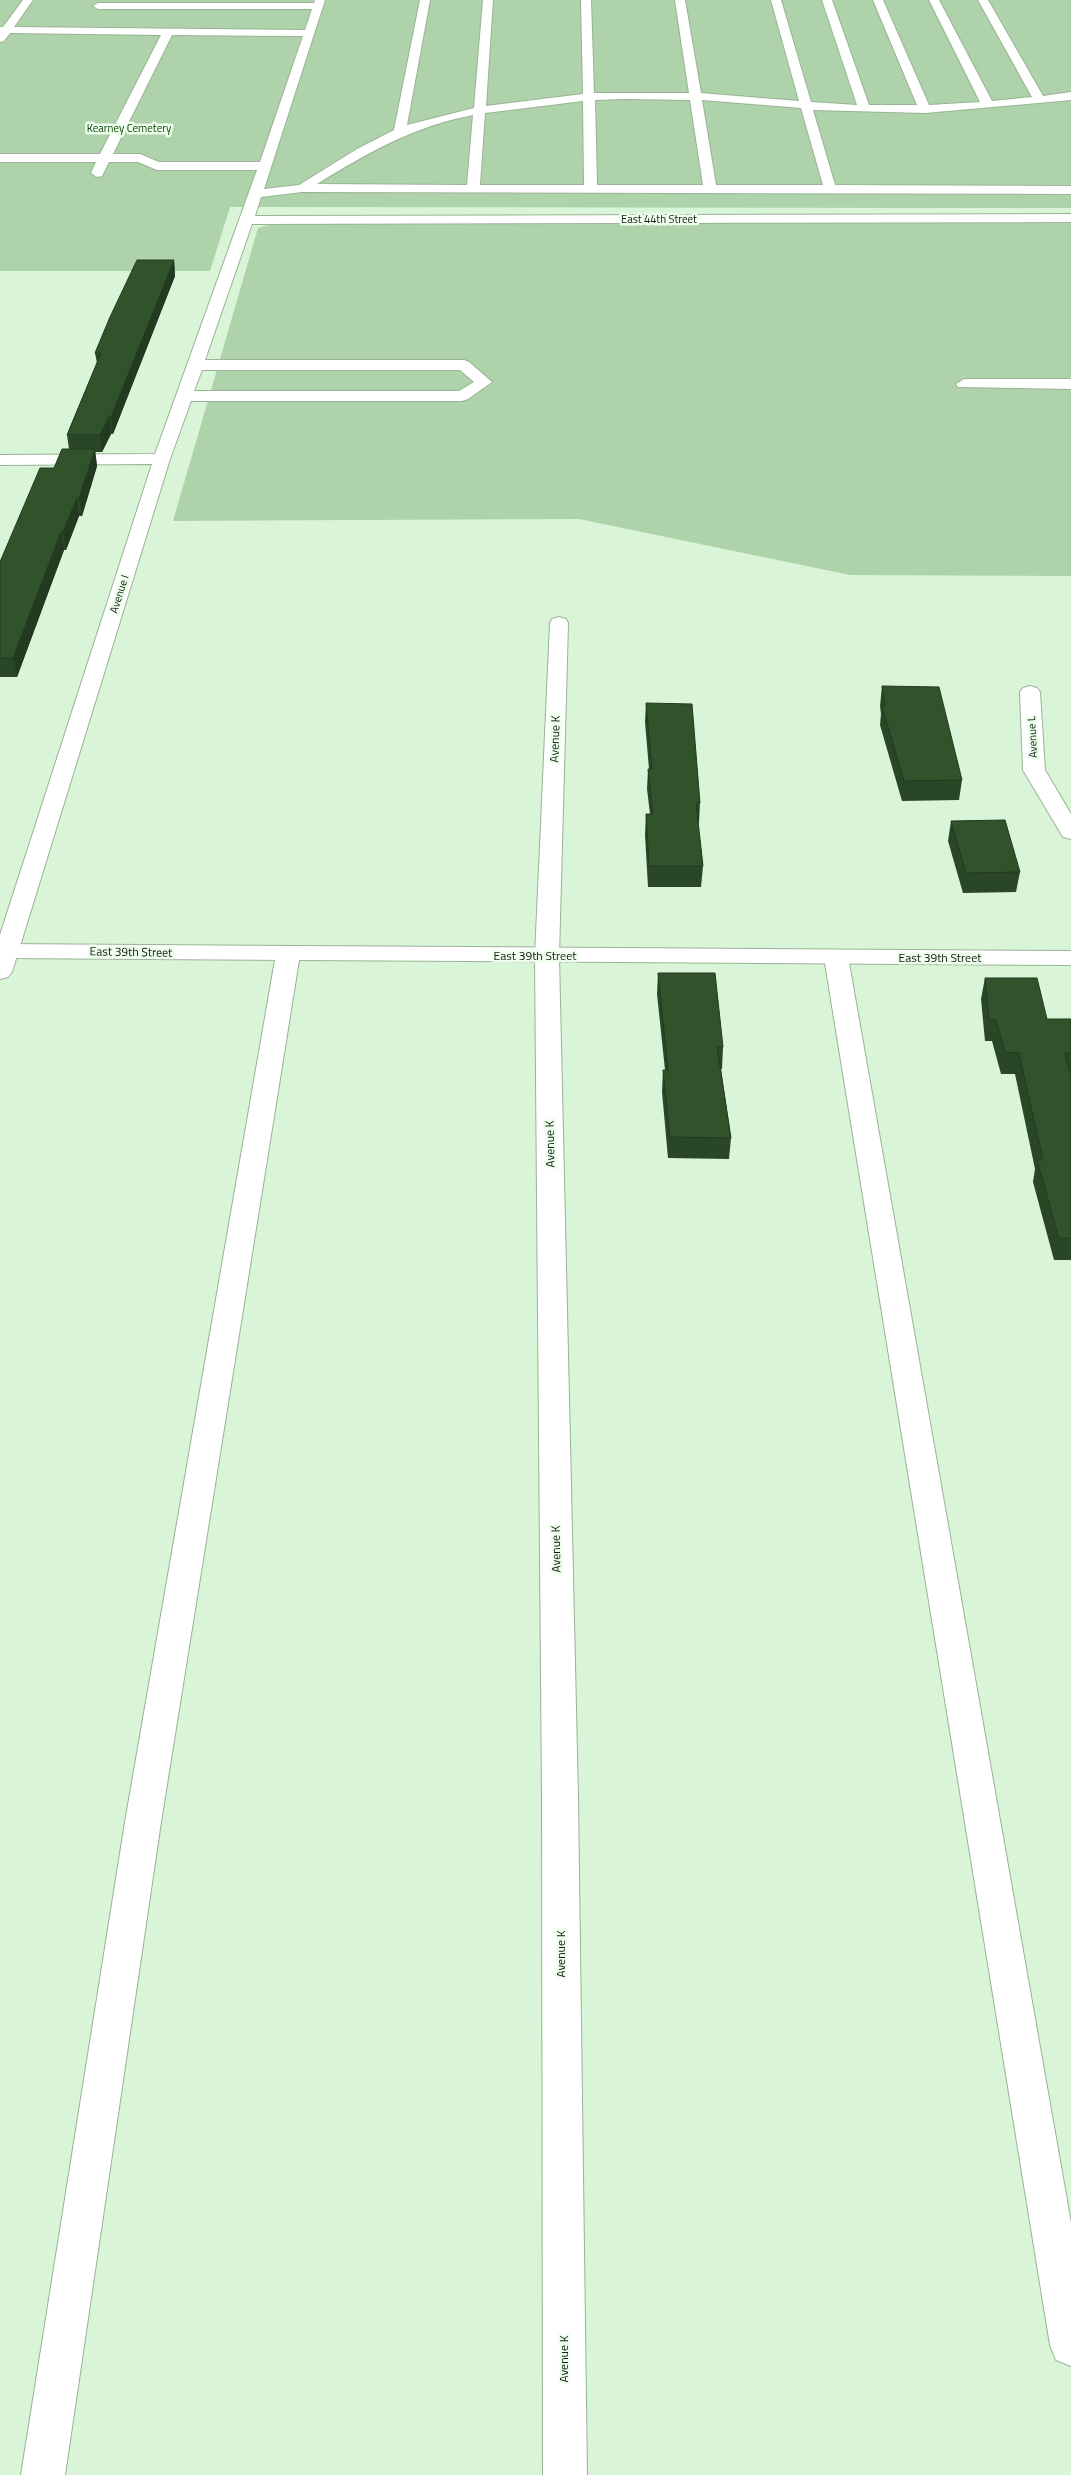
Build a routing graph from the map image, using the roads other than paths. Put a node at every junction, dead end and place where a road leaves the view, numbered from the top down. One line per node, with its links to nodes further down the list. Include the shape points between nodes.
1 (28, 0): 14 (street)
2 (426, 0): 25 (street)
3 (488, 0): 24 (street)
4 (586, 0): 16 (street)
5 (680, 0): 17 (street)
6 (776, 0): 20 (street)
7 (826, 0): 22 (street)
8 (878, 0): 23 (street)
9 (934, 0): 21 (street)
10 (983, 0): 19 (street)
11 (319, 3): 12 (street); 15 (street, Avenue I)
12 (93, 15): 13 (street); 14 (street)
13 (168, 32): 15 (street); 27 (street)
14 (2, 33)
15 (309, 33): 29 (street, Avenue I)
16 (588, 96): 17 (street); 24 (street); 34 (street)
17 (696, 96): 20 (street); 35 (street)
18 (1071, 96): 19 (street)
19 (1039, 100): 21 (street)
20 (806, 104): 22 (street); 36 (street)
21 (988, 105): 23 (street)
22 (864, 109): 23 (street)
23 (925, 109)
24 (480, 111): 25 (street, via 425,122); 33 (street)
25 (400, 132): 32 (street)
26 (0, 158): 27 (street)
27 (104, 158): 28 (street, via 140,158); 31 (street, via 96,174)
28 (157, 166): 29 (street); 30 (street)
29 (265, 166): 38 (street, Avenue I)
30 (138, 171)
31 (111, 175)
32 (302, 188): 33 (street); 38 (street)
33 (473, 189): 34 (street)
34 (591, 189): 35 (street)
35 (710, 189): 36 (street)
36 (830, 189): 37 (street)
37 (1071, 190)
38 (256, 194): 40 (street, Avenue I)
39 (1071, 218): 40 (street, East 44th Street)
40 (247, 220): 41 (street, Avenue I)
41 (194, 365): 44 (street, Avenue I); 44 (street, via 464,365 484,382 462,396)
42 (964, 384): 43 (street)
43 (1071, 384)
44 (184, 396): 46 (street, Avenue I)
45 (0, 460): 46 (street)
46 (162, 460): 53 (street, Avenue I)
47 (559, 623): 51 (street, Avenue K)
48 (1030, 692): 49 (street, Avenue L, via 1034,770)
49 (1071, 832)
50 (288, 954): 51 (street, East 39th Street); 53 (street, East 39th Street); 56 (street, via 143,1822)
51 (547, 956): 52 (street, East 39th Street); 57 (street, Avenue K, via 560,1797)
52 (836, 957): 54 (street, East 39th Street); 55 (street)
53 (2, 958)
54 (1071, 958)
55 (1071, 2345)
56 (43, 2475)
57 (565, 2475)

